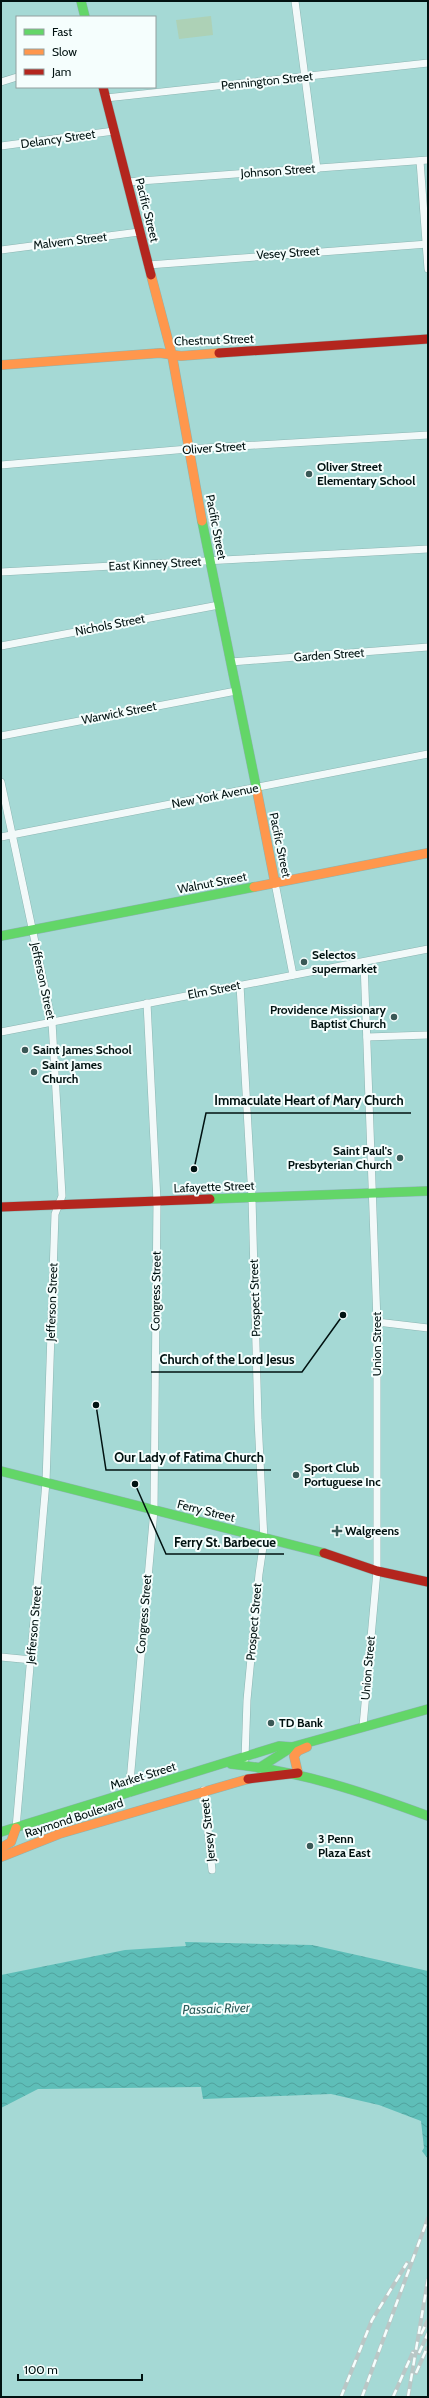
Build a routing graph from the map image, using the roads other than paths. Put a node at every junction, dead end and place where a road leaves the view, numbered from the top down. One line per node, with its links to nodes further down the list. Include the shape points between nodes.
1 (81, 1): 3 (street)
2 (295, 1): 5 (street)
3 (85, 16)
4 (428, 63): 5 (street, Pennington Street)
5 (305, 76): 9 (street, Pennington Street); 14 (street)
6 (16, 77): 7 (street)
7 (1, 82)
8 (103, 88): 9 (street, Pacific Street)
9 (106, 98): 10 (street, Pacific Street)
10 (114, 131): 11 (street, Delancy Street); 15 (street, Pacific Street)
11 (1, 146)
12 (428, 160): 13 (street, Johnson Street)
13 (420, 161): 14 (street, Johnson Street); 17 (street)
14 (317, 169): 15 (street, Johnson Street)
15 (127, 182): 16 (street, Pacific Street)
16 (140, 232): 18 (street, Malvern Street); 19 (street, Pacific Street)
17 (427, 244): 19 (street, Vesey Street); 20 (street)
18 (1, 250)
19 (148, 265): 22 (street, Pacific Street)
20 (428, 269)
21 (428, 339): 22 (street, Chestnut Street, via 181,356)
22 (172, 354): 23 (street, Chestnut Street); 25 (street, Pacific Street)
23 (1, 365)
24 (428, 435): 25 (street, Oliver Street)
25 (188, 449): 26 (street, Oliver Street); 28 (street, Pacific Street)
26 (1, 465)
27 (428, 549): 28 (street, East Kinney Street)
28 (211, 561): 29 (street, East Kinney Street); 30 (street, Pacific Street)
29 (1, 572)
30 (219, 604): 31 (street, Nichols Street); 33 (street, Pacific Street)
31 (1, 646)
32 (428, 647): 33 (street, Garden Street)
33 (231, 662): 34 (street, Pacific Street)
34 (236, 691): 35 (street, Warwick Street); 38 (street, Pacific Street)
35 (1, 736)
36 (428, 754): 38 (street, New York Avenue)
37 (1, 782): 39 (street, Jefferson Street)
38 (256, 788): 39 (street, New York Avenue); 42 (street, Pacific Street)
39 (12, 835): 40 (street, New York Avenue); 43 (street, Jefferson Street)
40 (1, 837)
41 (428, 853): 42 (street, Walnut Street)
42 (275, 883): 43 (street, Walnut Street); 47 (street, Pacific Street)
43 (32, 930): 44 (street, Walnut Street); 50 (street, Jefferson Street)
44 (1, 936)
45 (428, 949): 46 (street, Elm Street)
46 (364, 962): 47 (street, Elm Street); 53 (street, Union Street)
47 (293, 975): 48 (street, Elm Street)
48 (240, 985): 49 (street, Elm Street); 56 (street, Prospect Street)
49 (147, 1003): 50 (street, Elm Street); 57 (street, Congress Street)
50 (52, 1022): 51 (street, Elm Street); 58 (street, Jefferson Street, via 62,1196)
51 (1, 1032)
52 (428, 1035): 53 (street)
53 (367, 1037): 55 (street, Union Street)
54 (428, 1191): 55 (street, Lafayette Street)
55 (372, 1193): 56 (street, Lafayette Street); 60 (street, Union Street)
56 (252, 1198): 57 (street, Lafayette Street); 65 (street, Prospect Street)
57 (157, 1201): 58 (street, Lafayette Street); 64 (street, Congress Street)
58 (58, 1206): 59 (street, Lafayette Street); 63 (street, Jefferson Street, via 55,1214)
59 (1, 1207)
60 (377, 1322): 61 (street); 66 (street, Union Street)
61 (428, 1328)
62 (1, 1471): 63 (street, Ferry Street)
63 (46, 1482): 64 (street, Ferry Street); 69 (street, Jefferson Street)
64 (154, 1510): 65 (street, Ferry Street); 79 (street, Congress Street)
65 (264, 1540): 66 (street, Ferry Street, via 326,1554); 74 (street, Prospect Street, via 251,1664)
66 (377, 1571): 67 (street, Ferry Street); 71 (street, Union Street)
67 (428, 1582)
68 (1, 1657): 69 (street)
69 (32, 1660): 81 (street, Jefferson Street)
70 (428, 1709): 71 (street)
71 (363, 1726): 72 (street)
72 (314, 1740): 73 (street); 76 (street, via 294,1756)
73 (292, 1746): 74 (street, via 279,1746); 75 (street)
74 (245, 1760): 75 (street); 77 (street, Prospect Street); 79 (street, Market Street, via 224,1763)
75 (262, 1766): 76 (street); 77 (street)
76 (298, 1773): 77 (street); 80 (street, via 361,1791)
77 (248, 1779): 78 (street)
78 (204, 1790): 84 (street, Raymond Boulevard, via 60,1834); 85 (street, Jersey Street)
79 (129, 1793): 81 (street, Market Street)
80 (428, 1816)
81 (16, 1828): 82 (street, Market Street); 83 (street, via 11,1842)
82 (1, 1832)
83 (1, 1848)
84 (1, 1857)
85 (212, 1870)

